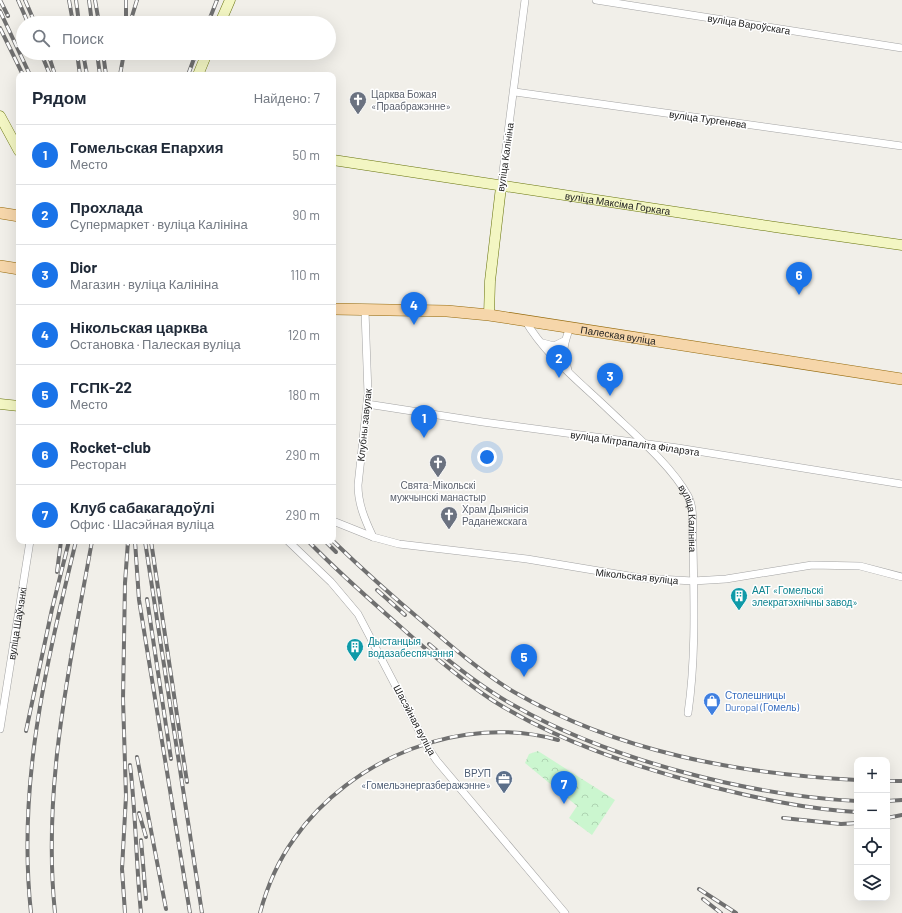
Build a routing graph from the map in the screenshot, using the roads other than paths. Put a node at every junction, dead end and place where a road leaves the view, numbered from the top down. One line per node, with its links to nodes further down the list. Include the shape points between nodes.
1 (230, 0): 4 (street)
2 (525, 0): 8 (street, вуліца Калініна)
3 (596, 0): 5 (street, вуліца Вароўскага)
4 (223, 16)
5 (902, 48)
6 (204, 60): 7 (street)
7 (199, 72)
8 (514, 92): 11 (street, вуліца Тургенева); 13 (street, вуліца Калініна)
9 (0, 116): 10 (street)
10 (16, 145)
11 (902, 146)
12 (336, 160): 13 (street, вуліца Максіма Горкага)
13 (501, 187): 16 (street, вуліца Максіма Горкага); 21 (street, вуліца Калініна, via 490,281)
14 (0, 213): 15 (main road)
15 (16, 216)
16 (902, 245)
17 (3, 267): 18 (main road)
18 (16, 269)
19 (336, 309): 20 (main road, Палеская вуліца)
20 (365, 311): 21 (main road, Палеская вуліца); 29 (street, Клубны завулак)
21 (489, 314): 22 (main road, Палеская вуліца)
22 (525, 320): 23 (main road, Палеская вуліца); 25 (street, вуліца Калініна, via 533,334)
23 (570, 327): 24 (street); 27 (main road, Палеская вуліца)
24 (564, 341): 25 (street, via 554,346); 26 (street)
25 (543, 343): 26 (street, вуліца Калініна)
26 (568, 370): 31 (street, вуліца Калініна)
27 (902, 379)
28 (0, 404): 30 (street)
29 (368, 404): 31 (street, вуліца Мітрапаліта Філарэта); 34 (street, Клубны завулак, via 358,496)
30 (16, 406)
31 (645, 444): 32 (street, вуліца Мітрапаліта Філарэта); 38 (street, вуліца Калініна, via 680,482 689,498 692,517)
32 (902, 484)
33 (336, 521): 34 (street, Мікольская вуліца)
34 (373, 537): 38 (street, Мікольская вуліца, via 399,544 526,559 633,577)
35 (30, 544): 40 (street, вуліца Шаўчэнкі)
36 (291, 544): 41 (street, Шасэйная вуліца, via 331,582 358,614 437,761)
37 (902, 577): 38 (street, Мікольская вуліца, via 860,566 812,565 726,579)
38 (693, 581): 39 (street, вуліца Калініна, via 692,687)
39 (688, 713)
40 (0, 729)
41 (565, 913)

